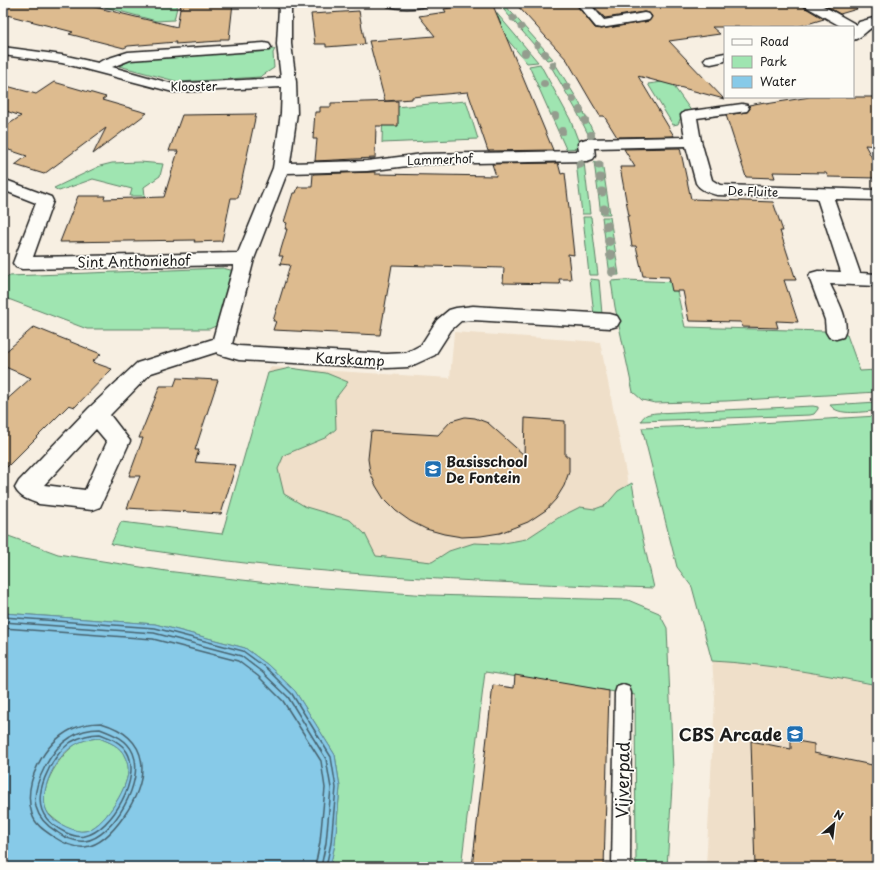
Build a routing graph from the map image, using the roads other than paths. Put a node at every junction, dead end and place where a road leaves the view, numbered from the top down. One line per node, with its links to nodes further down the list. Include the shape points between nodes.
1 (307, 3): 6 (street)
2 (392, 3): 3 (street)
3 (422, 3)
4 (582, 3): 7 (street, via 601,24)
5 (809, 3): 9 (street)
6 (281, 4): 14 (street)
7 (644, 17)
8 (877, 21): 10 (street, via 864,25)
9 (848, 26)
10 (858, 32)
11 (264, 47): 13 (street, via 128,56)
12 (3, 51): 13 (street, Klooster)
13 (100, 68): 14 (street, Klooster, via 173,88)
14 (289, 82): 17 (street, via 289,113)
15 (742, 108): 16 (street, De Fluite, via 689,115)
16 (693, 141): 17 (street, Lammerhof, via 586,144 587,156 423,159 367,166); 19 (street, De Fluite, via 704,183 717,190)
17 (281, 168): 21 (street)
18 (3, 184): 22 (street, via 45,201)
19 (824, 194): 20 (street, De Fluite); 24 (street)
20 (877, 195)
21 (245, 259): 22 (street, Sint Anthoniehof); 28 (street)
22 (22, 263): 23 (street, Sint Anthoniehof)
23 (3, 265)
24 (854, 279): 25 (street); 27 (street, via 818,277 835,320)
25 (877, 280)
26 (610, 321): 28 (street, Karskamp, via 473,313 456,315 444,325 428,350 410,360 239,353 225,349)
27 (836, 332)
28 (222, 343): 29 (street, via 144,368)
29 (97, 414): 29 (street, via 119,441 92,500 39,494 27,488)
30 (623, 693): 31 (lane, Vijverpad)
31 (621, 867)

